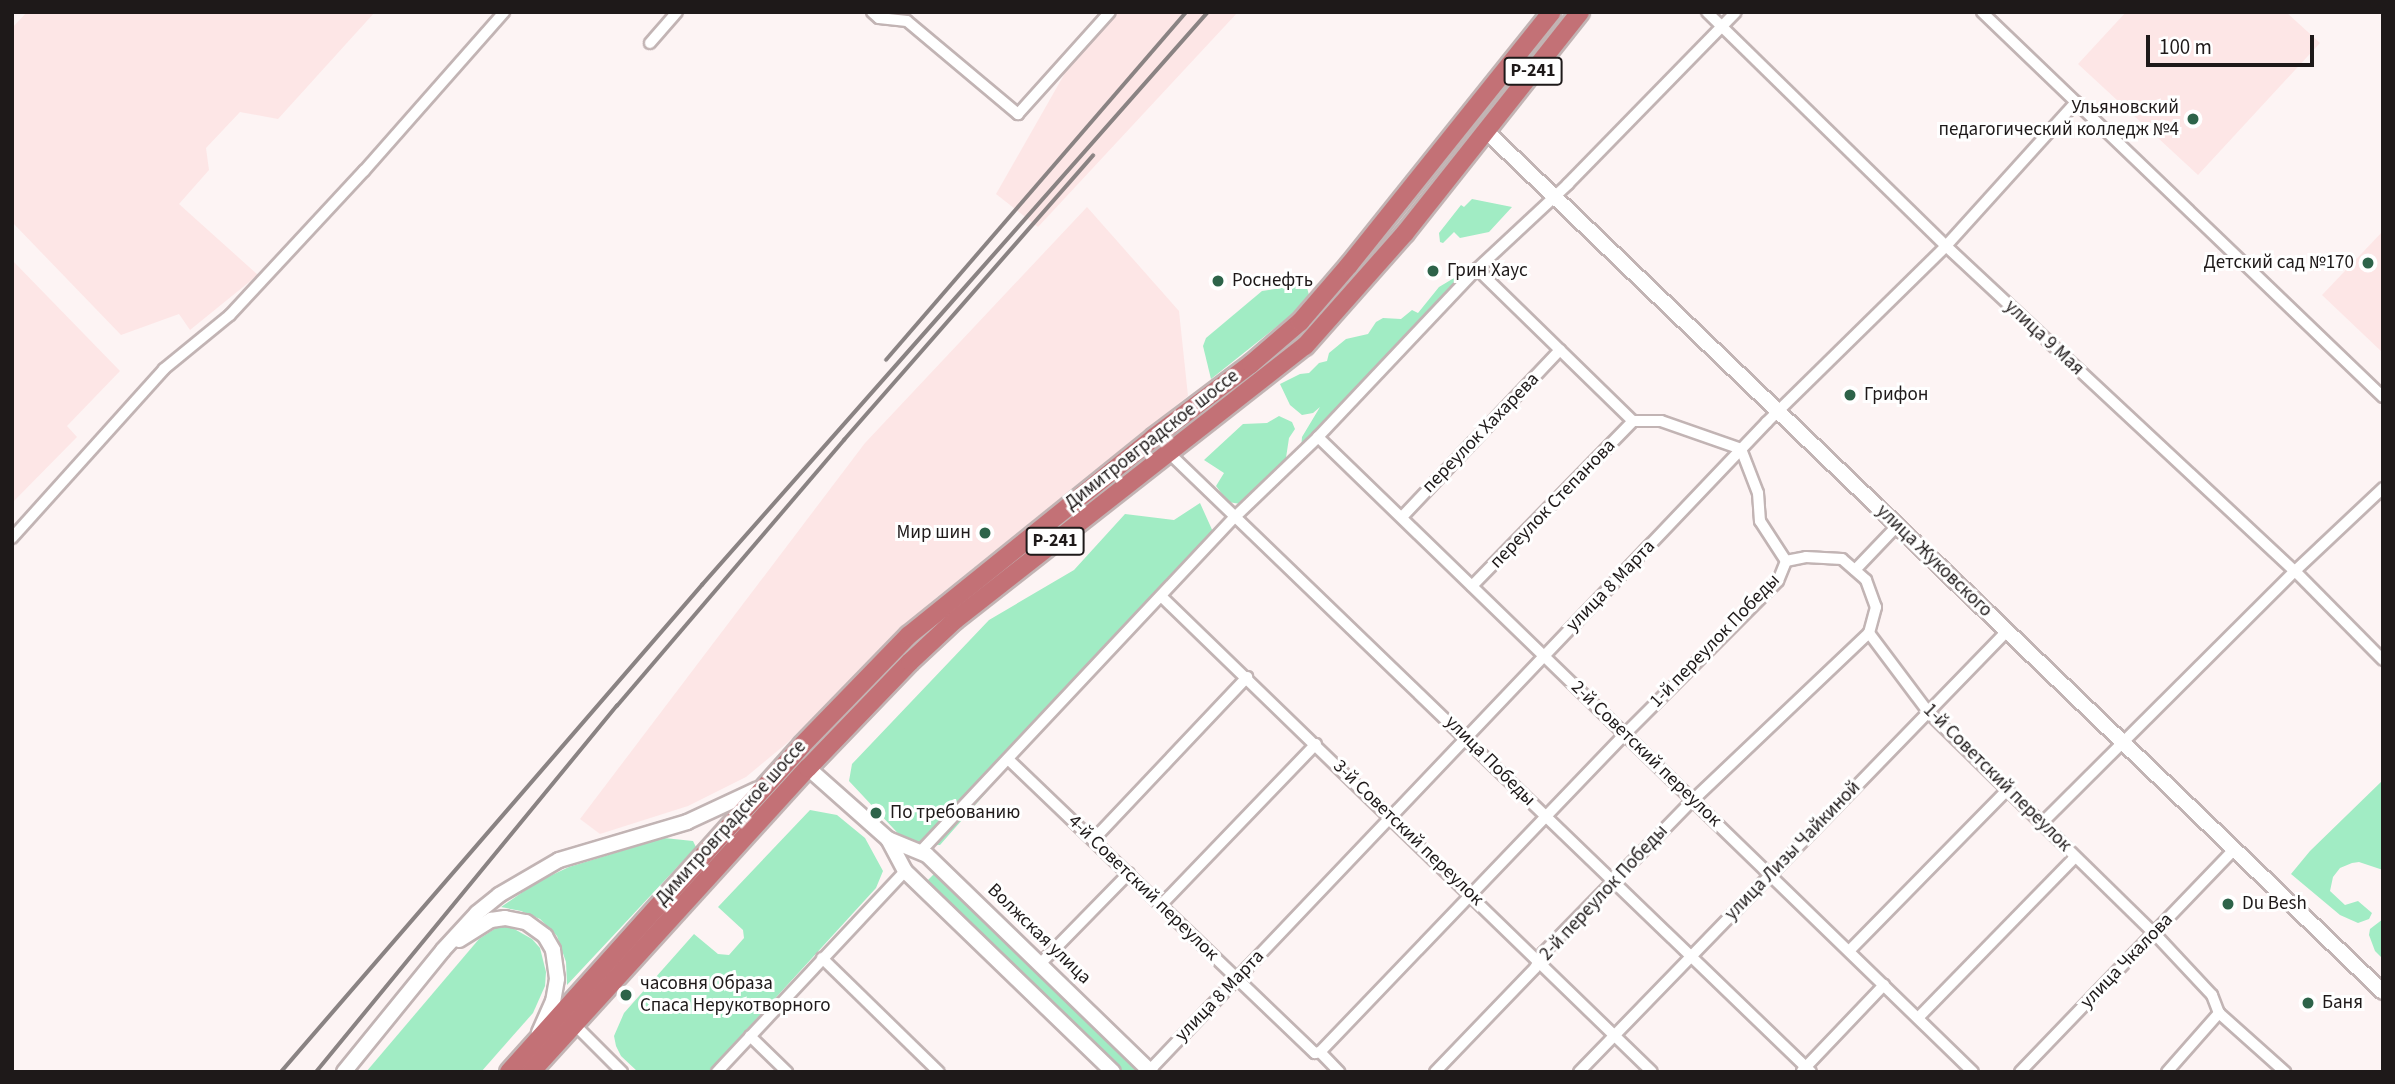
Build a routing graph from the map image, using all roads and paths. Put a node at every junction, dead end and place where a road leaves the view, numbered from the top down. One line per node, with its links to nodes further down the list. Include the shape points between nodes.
1 (504, 12): 30 (street, via 230,315 164,369)
2 (677, 12): 12 (street)
3 (872, 12): 10 (street, via 879,18)
4 (1110, 12): 10 (street, via 1018,114)
5 (1552, 12): 14 (highway, Димитровградское шоссе / Р-241)
6 (1580, 12): 15 (highway, Димитровградское шоссе / Р-241)
7 (1707, 12): 11 (street, улица 9 Мая)
8 (1736, 12): 11 (street)
9 (1982, 12): 13 (street)
10 (898, 15)
11 (1721, 26): 16 (street); 17 (street, улица 9 Мая)
12 (650, 43)
13 (2076, 102): 17 (street, улица 8 Марта); 20 (street)
14 (1469, 115): 15 (highway); 46 (highway, Димитровградское шоссе / Р-241, via 1300,322 909,635)
15 (1486, 131): 16 (main road, улица Жуковского); 25 (highway, Димитровградское шоссе / Р-241, via 1312,340)
16 (1555, 197): 18 (street); 21 (main road, улица Жуковского)
17 (1946, 246): 21 (street, улица 8 Марта); 33 (street, улица 9 Мая)
18 (1477, 269): 19 (street); 23 (street)
19 (1560, 350): 22 (street); 28 (street, переулок Хахарева)
20 (2383, 397)
21 (1778, 412): 24 (street, улица 8 Марта); 29 (main road, улица Жуковского)
22 (1633, 421): 24 (street, via 1661,421); 34 (street, переулок Степанова)
23 (1318, 437): 27 (street); 28 (street, 2-й Советский переулок)
24 (1741, 449): 31 (street, via 1758,493 1760,521); 38 (street, улица 8 Марта)
25 (1168, 452): 27 (street, улица Победы); 48 (highway, Димитровградское шоссе / Р-241, via 955,620)
26 (2383, 488): 33 (street)
27 (1235, 517): 35 (street); 43 (street, улица Победы)
28 (1402, 517): 34 (street, 2-й Советский переулок)
29 (1897, 526): 32 (street); 36 (main road, улица Жуковского)
30 (12, 538)
31 (1786, 561): 32 (street, via 1842,559); 42 (street, 1-й переулок Победы, via 1778,581)
32 (1855, 570): 37 (street, via 1866,580 1876,607)
33 (2295, 571): 39 (street, улица 9 Мая); 44 (street)
34 (1472, 586): 38 (street, 2-й Советский переулок)
35 (1162, 597): 40 (street, 3-й Советский переулок); 47 (street)
36 (2007, 631): 41 (street, улица Лизы Чайкиной); 44 (main road, улица Жуковского)
37 (1869, 633): 41 (street, 1-й Советский переулок); 51 (street, 2-й переулок Победы)
38 (1545, 655): 42 (street, 2-й Советский переулок); 43 (street, улица 8 Марта)
39 (2383, 660)
40 (1247, 677): 45 (street, 3-й Советский переулок); 56 (street)
41 (1929, 713): 50 (street, 1-й Советский переулок); 62 (street, улица Лизы Чайкиной)
42 (1625, 734): 51 (street, 2-й Советский переулок); 53 (street, 1-й переулок Победы)
43 (1468, 739): 52 (street, улица 8 Марта); 53 (street, улица Победы)
44 (2122, 741): 54 (street); 57 (main road, улица Жуковского)
45 (1316, 744): 52 (street, 3-й Советский переулок); 65 (street)
46 (793, 755): 48 (highway, Волжская улица); 49 (highway, Димитровградское шоссе / Р-241)
47 (1008, 759): 56 (street, 4-й Советский переулок); 58 (street)
48 (808, 768): 55 (main road, Волжская улица); 78 (highway, Димитровградское шоссе / Р-241)
49 (766, 785): 67 (main road, via 687,822 538,870 477,913); 78 (highway, Димитровградское шоссе / Р-241)
50 (2007, 790): 54 (street, 1-й Советский переулок); 68 (street)
51 (1693, 800): 62 (street, 2-й Советский переулок); 63 (street, 2-й переулок Победы)
52 (1392, 817): 64 (street, 3-й Советский переулок); 73 (street, улица 8 Марта)
53 (1547, 817): 63 (street, улица Победы); 64 (street, 1-й переулок Победы)
54 (2041, 824): 59 (street, 1-й Советский переулок)
55 (888, 839): 58 (main road, Волжская улица); 60 (main road, Волжская улица)
56 (1094, 839): 61 (street, 4-й Советский переулок)
57 (2234, 850): 66 (street, улица Чкалова); 75 (main road, улица Жуковского)
58 (920, 852): 72 (main road, Волжская улица)
59 (2075, 857): 66 (street, 1-й Советский переулок); 77 (street)
60 (905, 871): 70 (street); 93 (main road, Волжская улица)
61 (1129, 873): 65 (street, 4-й Советский переулок); 72 (street)
62 (1769, 874): 68 (street, 2-й Советский переулок); 69 (street, улица Лизы Чайкиной)
63 (1613, 881): 69 (street, улица Победы); 71 (street, 2-й переулок Победы)
64 (1470, 895): 71 (street, 3-й Советский переулок); 82 (street, 1-й переулок Победы)
65 (1162, 904): 73 (street, 4-й Советский переулок)
66 (2154, 933): 76 (street, 1-й Советский переулок, via 2212,995); 99 (street, улица Чкалова)
67 (443, 950): 81 (main road, via 498,918 526,922 545,936 553,950 557,979); 85 (main road)
68 (1849, 951): 74 (street, 2-й Советский переулок)
69 (1690, 956): 79 (street, улица Лизы Чайкиной); 83 (street, улица Победы)
70 (822, 958): 80 (street); 92 (street)
71 (1540, 960): 79 (street, 3-й Советский переулок); 95 (street, 2-й переулок Победы)
72 (1040, 964): 84 (main road, Волжская улица)
73 (1237, 978): 82 (street, 4-й Советский переулок, via 1315,1053); 84 (street, улица 8 Марта)
74 (1884, 985): 77 (street, 2-й Советский переулок); 83 (street)
75 (2383, 992)
76 (2219, 1013): 100 (street); 101 (street, 1-й Советский переулок)
77 (1918, 1018): 98 (street, 2-й Советский переулок)
78 (567, 1024): 81 (highway, Р-241); 87 (highway, Р-241); 88 (main road); 89 (street)
79 (1614, 1035): 96 (street, улица Лизы Чайкиной); 97 (street, 3-й Советский переулок)
80 (750, 1036): 90 (street); 91 (street)
81 (535, 1044): 86 (highway, Р-241)
82 (1320, 1052): 94 (street, 4-й Советский переулок)
83 (1806, 1070)
84 (1150, 1071)
85 (344, 1072)
86 (509, 1072)
87 (531, 1072)
88 (545, 1072)
89 (622, 1072)
90 (717, 1072)
91 (787, 1072)
92 (939, 1072)
93 (1113, 1072)
94 (1339, 1072)
95 (1435, 1072)
96 (1579, 1072)
97 (1652, 1072)
98 (1973, 1072)
99 (2020, 1072)
100 (2167, 1072)
101 (2285, 1072)

